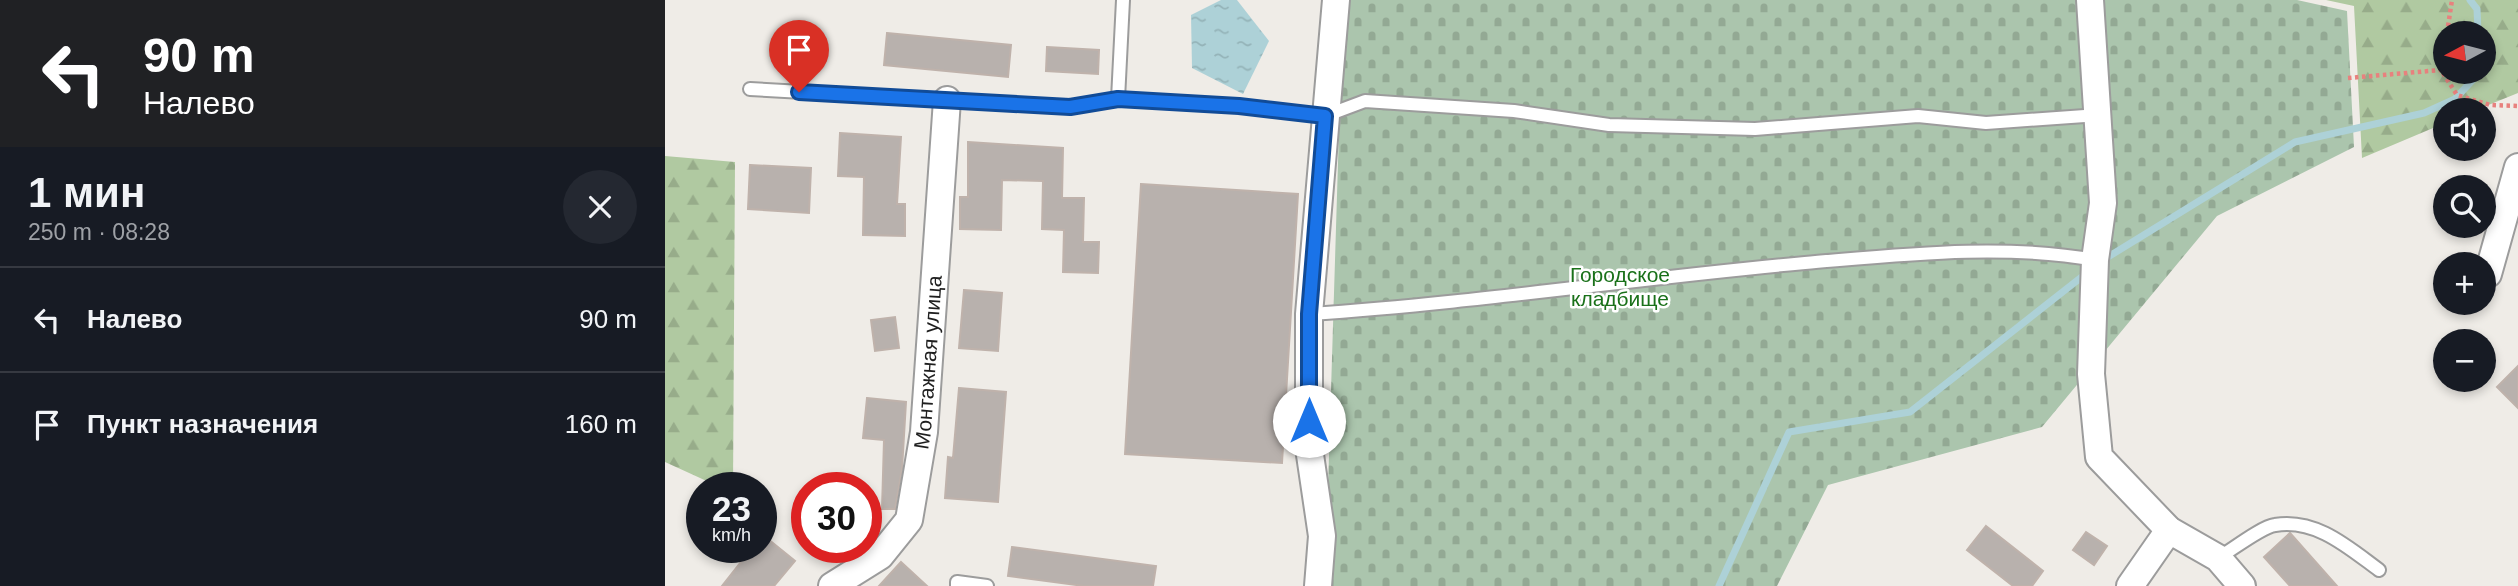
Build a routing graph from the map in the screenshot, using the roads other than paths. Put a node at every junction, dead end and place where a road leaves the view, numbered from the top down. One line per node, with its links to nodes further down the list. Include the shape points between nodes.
1 (1123, 0): 5 (lane)
2 (1336, 0): 7 (street)
3 (2090, 0): 8 (street)
4 (750, 89): 6 (lane)
5 (1118, 99): 6 (lane, via 1070,107); 7 (lane)
6 (947, 100): 16 (street, Монтажная улица, via 924,432 909,520 880,556)
7 (1325, 116): 8 (lane, via 1364,101 1514,111 1609,125 1755,129 1918,116 1986,122); 12 (street)
8 (2099, 116): 11 (street, via 2103,203)
9 (2518, 167): 10 (street)
10 (2494, 252)
11 (2095, 260): 12 (lane, via 2045,251 1869,257 1414,307); 13 (street, via 2091,374 2099,457)
12 (1309, 314): 19 (street, via 1309,448 1322,536)
13 (2169, 530): 14 (street); 20 (street)
14 (2218, 558): 15 (lane, via 2274,525 2323,531); 21 (street)
15 (2379, 570)
16 (832, 586)
17 (957, 586): 18 (lane, via 957,582)
18 (987, 586)
19 (1318, 586)
20 (2130, 586)
21 (2242, 586)

